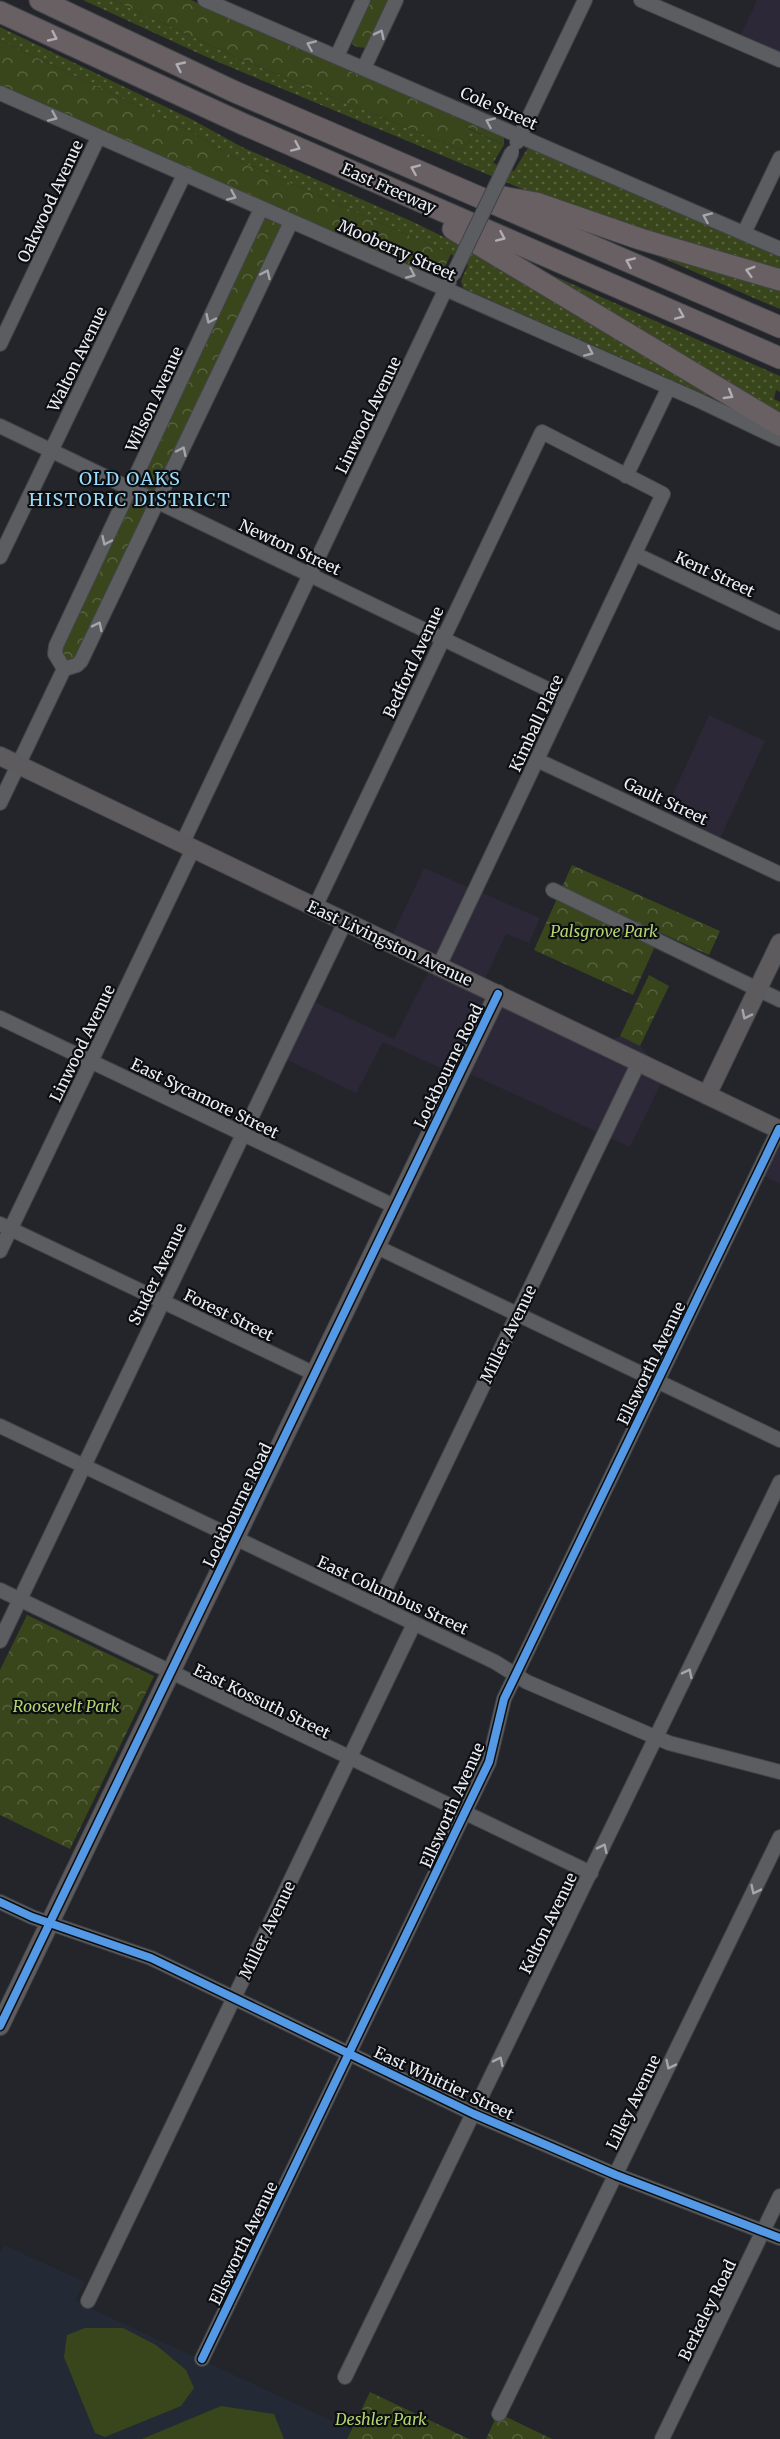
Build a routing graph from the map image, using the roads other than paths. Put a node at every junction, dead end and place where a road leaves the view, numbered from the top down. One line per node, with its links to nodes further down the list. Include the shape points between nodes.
1 (40, 0): 16 (highway, East Freeway, one-way to 1, via 233,91)
2 (205, 0): 8 (street, Cole Street, one-way to 2)
3 (363, 0): 8 (street)
4 (396, 0): 10 (street, one-way to 4)
5 (585, 0): 12 (street, Linwood Avenue)
6 (641, 0): 9 (street)
7 (0, 12): 17 (highway, East Freeway, one-way to 17)
8 (337, 56): 10 (street, Cole Street)
9 (780, 60)
10 (364, 68): 12 (street, Cole Street, one-way to 10)
11 (0, 93): 13 (street, Mooberry Street, one-way to 13)
12 (520, 136): 20 (street, Cole Street, one-way to 12); 23 (street, Linwood Avenue, bridge)
13 (98, 138): 15 (street, Mooberry Street); 25 (street, Oakwood Avenue)
14 (780, 158): 20 (street)
15 (184, 175): 18 (street, Mooberry Street, one-way to 18); 31 (street, Walton Avenue)
16 (469, 192): 22 (highway, one-way to 16, via 640,239 536,203); 24 (highway, East Freeway, one-way to 16)
17 (428, 206): 26 (highway, East Freeway, one-way to 26); 28 (highway, one-way to 28, via 457,233)
18 (261, 209): 19 (street, Mooberry Street); 33 (street, Wilson Avenue, one-way to 33)
19 (291, 222): 23 (street, Mooberry Street, one-way to 23); 34 (street, one-way to 19)
20 (744, 233): 21 (street, Cole Street)
21 (780, 249)
22 (780, 279)
23 (446, 290): 27 (street, Mooberry Street, one-way to 27); 37 (street, Linwood Avenue)
24 (780, 327)
25 (0, 344)
26 (780, 358)
27 (669, 387): 30 (street, Mooberry Street); 32 (street)
28 (780, 425)
29 (0, 426): 31 (street, Newton Street)
30 (780, 439)
31 (51, 450): 33 (street, Newton Street); 36 (street, Walton Avenue)
32 (626, 476): 35 (street, Kimball Place, via 663,494); 39 (street, Bedford Avenue, via 542,432)
33 (131, 488): 34 (street, Newton Street); 40 (street, Wilson Avenue, one-way to 40, via 56,646 55,654)
34 (158, 501): 37 (street, Newton Street); 40 (street, one-way to 34, via 81,661)
35 (635, 554): 38 (street, Kent Street); 41 (street, Kimball Place)
36 (0, 557)
37 (309, 574): 39 (street, Newton Street); 46 (street, Linwood Avenue)
38 (780, 623)
39 (443, 638): 41 (street, Newton Street); 49 (street, Bedford Avenue)
40 (64, 669): 44 (street)
41 (566, 698): 43 (street, Kimball Place)
42 (0, 756): 44 (main road, East Livingston Avenue)
43 (537, 760): 47 (street, Gault Street); 52 (street, Kimball Place)
44 (18, 765): 45 (street); 46 (main road, East Livingston Avenue)
45 (0, 803)
46 (188, 847): 49 (main road, East Livingston Avenue); 57 (street, Linwood Avenue)
47 (780, 874)
48 (553, 890): 53 (street)
49 (315, 908): 50 (main road, East Livingston Avenue)
50 (345, 922): 52 (main road, East Livingston Avenue); 61 (street, Studer Avenue)
51 (780, 943): 53 (main road)
52 (439, 966): 54 (main road, East Livingston Avenue)
53 (758, 989): 55 (street); 59 (main road, one-way to 59)
54 (498, 994): 58 (main road, East Livingston Avenue); 62 (main road, Lockbourne Road)
55 (780, 1000)
56 (0, 1018): 57 (street, East Sycamore Street)
57 (91, 1061): 61 (street, East Sycamore Street); 63 (street, Linwood Avenue)
58 (639, 1062): 59 (main road, East Livingston Avenue); 67 (street, Miller Avenue)
59 (707, 1095): 60 (main road, East Livingston Avenue)
60 (779, 1130): 69 (street, Ellsworth Avenue)
61 (243, 1134): 62 (street, East Sycamore Street); 66 (street, Studer Avenue)
62 (396, 1207): 64 (main road, Lockbourne Road)
63 (5, 1226): 65 (street, Linwood Avenue); 66 (street, Forest Street)
64 (377, 1247): 67 (street); 68 (main road, Lockbourne Road)
65 (0, 1251)
66 (162, 1301): 68 (street, Forest Street); 72 (street, Studer Avenue)
67 (518, 1314): 69 (street); 77 (street, Miller Avenue)
68 (315, 1374): 74 (main road, Lockbourne Road)
69 (657, 1380): 71 (street); 81 (street, Ellsworth Avenue)
70 (0, 1426): 72 (street, East Columbus Street)
71 (780, 1440)
72 (84, 1466): 74 (street, East Columbus Street); 76 (street, Studer Avenue)
73 (780, 1482): 82 (street, Kelton Avenue, one-way to 73)
74 (236, 1539): 77 (street, East Columbus Street); 80 (main road, Lockbourne Road)
75 (0, 1590): 76 (street, East Kossuth Street)
76 (20, 1600): 79 (street, Studer Avenue); 80 (street, East Kossuth Street)
77 (376, 1606): 78 (street, East Columbus Street)
78 (414, 1624): 81 (street, East Columbus Street); 83 (street, Miller Avenue)
79 (0, 1641)
80 (171, 1672): 83 (street, East Kossuth Street); 89 (main road, Lockbourne Road)
81 (515, 1675): 82 (street, East Columbus Street); 85 (street, Ellsworth Avenue, via 501,1708 489,1762)
82 (656, 1737): 84 (street, East Columbus Street, via 712,1756); 87 (street, Kelton Avenue, one-way to 82)
83 (350, 1758): 85 (street, East Kossuth Street); 90 (street, Miller Avenue)
84 (780, 1772)
85 (465, 1813): 87 (street, East Kossuth Street); 92 (street, Ellsworth Avenue)
86 (780, 1837): 94 (street, Lilley Avenue, one-way to 94)
87 (591, 1873): 93 (street, Kelton Avenue, one-way to 87)
88 (0, 1902): 89 (street, East Whittier Street)
89 (51, 1923): 90 (street, East Whittier Street, via 151,1958); 91 (main road, Lockbourne Road)
90 (234, 1998): 92 (street, East Whittier Street); 98 (street, Miller Avenue)
91 (0, 2026)
92 (349, 2053): 93 (street, East Whittier Street); 99 (street, Ellsworth Avenue)
93 (474, 2114): 94 (street, East Whittier Street); 100 (street, Kelton Avenue)
94 (616, 2175): 96 (street, East Whittier Street); 101 (street, Lilley Avenue)
95 (780, 2196): 96 (street, Berkeley Road)
96 (763, 2231): 97 (street, East Whittier Street); 102 (street, Berkeley Road)
97 (780, 2238)
98 (88, 2301)
99 (202, 2358)
100 (345, 2377)
101 (499, 2414)
102 (662, 2439)

